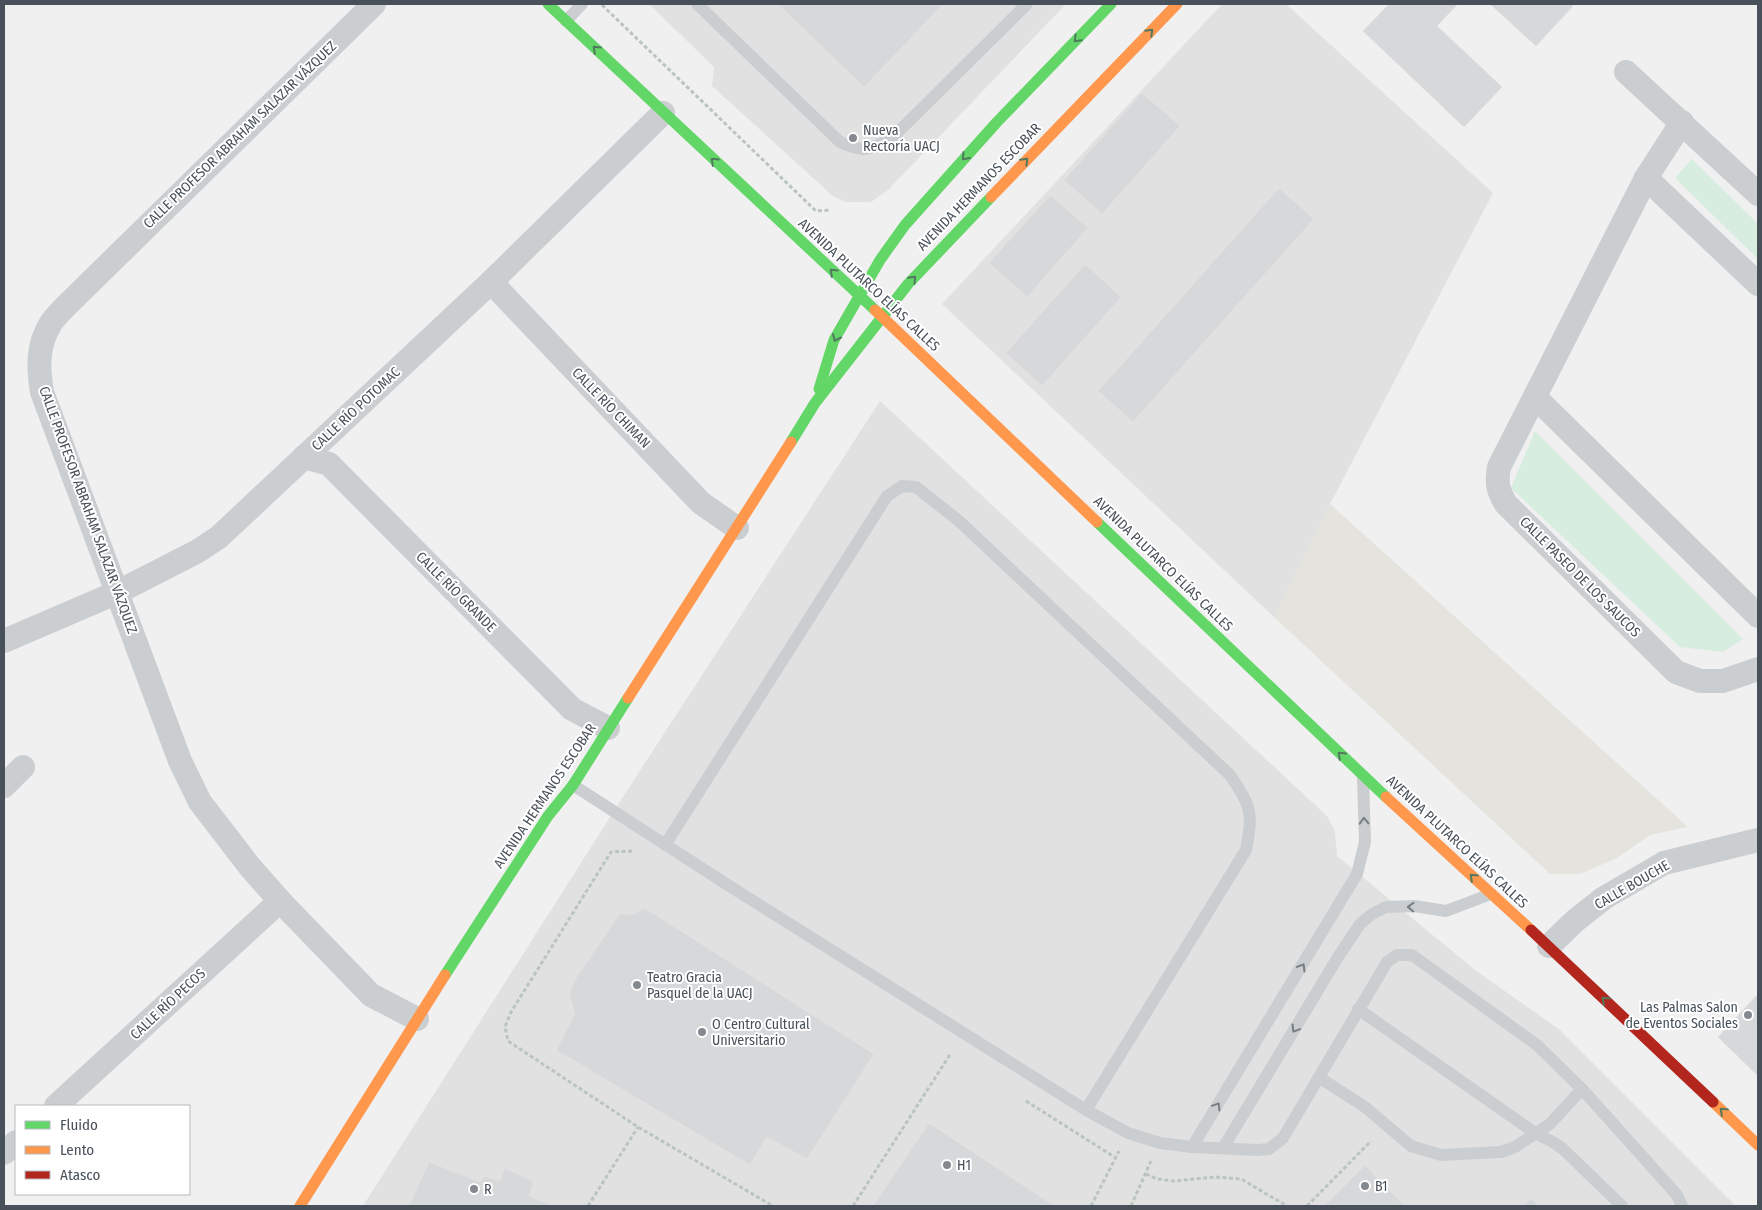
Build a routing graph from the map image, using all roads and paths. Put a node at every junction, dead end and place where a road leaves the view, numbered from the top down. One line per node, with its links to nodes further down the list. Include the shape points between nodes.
1 (374, 4): 26 (street, CALLE PROFESOR ABRAHAM SALAZAR VÁZQUEZ, via 66,305 51,323 41,345 38,369 42,392)
2 (548, 4): 9 (main road, AVENIDA PLUTARCO ELÍAS CALLES)
3 (582, 4): 9 (lane)
4 (601, 4): 17 (path, via 816,211)
5 (698, 4): 6 (lane, via 840,142 856,149 872,148 892,139)
6 (1027, 4)
7 (1111, 4): 20 (main road, AVENIDA HERMANOS ESCOBAR, one-way to 20, via 919,207)
8 (1177, 4): 11 (main road, AVENIDA HERMANOS ESCOBAR, one-way to 8)
9 (566, 21): 13 (main road, AVENIDA PLUTARCO ELÍAS CALLES, one-way to 9)
10 (1130, 35): 11 (main road)
11 (1125, 57): 21 (main road, AVENIDA HERMANOS ESCOBAR, one-way to 11, via 926,265)
12 (1626, 72): 14 (street)
13 (662, 113): 18 (street, CALLE RÍO POTOMAC); 20 (main road, AVENIDA PLUTARCO ELÍAS CALLES, one-way to 13)
14 (1682, 122): 15 (street, CALLE PASEO DE LOS SAUCOS); 16 (street)
15 (1646, 178): 19 (street); 22 (street, CALLE PASEO DE LOS SAUCOS)
16 (1758, 194)
17 (831, 210)
18 (491, 282): 24 (street, CALLE RÍO POTOMAC); 25 (street, CALLE RÍO CHIMAN, via 701,503)
19 (1758, 284)
20 (858, 295): 21 (main road, AVENIDA PLUTARCO ELÍAS CALLES); 23 (main road, AVENIDA HERMANOS ESCOBAR, one-way to 23, via 834,340)
21 (882, 316): 23 (main road, AVENIDA HERMANOS ESCOBAR); 32 (main road, AVENIDA PLUTARCO ELÍAS CALLES, one-way to 21)
22 (1535, 397): 27 (street); 29 (street, CALLE PASEO DE LOS SAUCOS, via 1496,478 1498,491 1506,504 1676,672 1700,681 1723,681)
23 (815, 402): 25 (main road, AVENIDA HERMANOS ESCOBAR)
24 (304, 456): 26 (street, CALLE RÍO POTOMAC, via 218,537 198,551); 30 (street, CALLE RÍO GRANDE, via 329,464 572,709)
25 (737, 528): 30 (main road, AVENIDA HERMANOS ESCOBAR)
26 (118, 592): 28 (street, CALLE RÍO POTOMAC); 39 (street, CALLE PROFESOR ABRAHAM SALAZAR VÁZQUEZ, via 177,752 200,802)
27 (1758, 616)
28 (4, 641)
29 (1758, 669)
30 (608, 728): 33 (main road, AVENIDA HERMANOS ESCOBAR)
31 (23, 767): 34 (street)
32 (1363, 776): 38 (main road, AVENIDA PLUTARCO ELÍAS CALLES, one-way to 32); 55 (lane, one-way to 32, via 1357,874 1365,842)
33 (573, 785): 36 (lane); 42 (main road, AVENIDA HERMANOS ESCOBAR, via 548,816)
34 (4, 786)
35 (1758, 840): 40 (street, CALLE BOUCHE, via 1664,863 1604,898)
36 (665, 845): 47 (lane); 47 (lane, via 887,496 902,486 916,487 960,521 1230,775 1245,798 1251,816 1246,850)
37 (612, 852): 49 (path, via 511,1012 505,1027 508,1041)
38 (1492, 894): 40 (main road, AVENIDA PLUTARCO ELÍAS CALLES); 56 (lane, one-way to 56, via 1446,911 1414,906 1386,907 1360,924)
39 (280, 901): 42 (street, CALLE PROFESOR ABRAHAM SALAZAR VÁZQUEZ, via 371,995); 46 (street, CALLE RÍO PECOS)
40 (1549, 946): 54 (main road, AVENIDA PLUTARCO ELÍAS CALLES, one-way to 40)
41 (1358, 1009): 44 (lane); 45 (lane, via 1387,962 1397,955 1412,955 1537,1045); 51 (lane)
42 (417, 1019): 59 (main road, AVENIDA HERMANOS ESCOBAR)
43 (951, 1053): 62 (path)
44 (1320, 1078): 48 (lane); 56 (lane, via 1283,1138 1269,1149)
45 (1582, 1089): 51 (lane, via 1550,1124); 68 (lane, via 1677,1195)
46 (57, 1105)
47 (1086, 1110): 50 (lane)
48 (1386, 1126): 51 (lane, via 1411,1146 1441,1155 1501,1152); 66 (path)
49 (638, 1127): 60 (path); 61 (path)
50 (1128, 1133): 53 (lane); 63 (path)
51 (1535, 1133): 67 (lane, via 1554,1142)
52 (15, 1143): 57 (street)
53 (1160, 1143): 55 (lane); 58 (path)
54 (1758, 1145)
55 (1192, 1147): 56 (lane)
56 (1223, 1148)
57 (4, 1153)
58 (1146, 1174): 64 (path); 65 (path, via 1174,1181 1215,1177 1241,1179)
59 (300, 1206)
60 (588, 1206)
61 (773, 1206)
62 (853, 1206)
63 (1091, 1206)
64 (1131, 1206)
65 (1287, 1206)
66 (1307, 1206)
67 (1622, 1206)
68 (1682, 1206)

